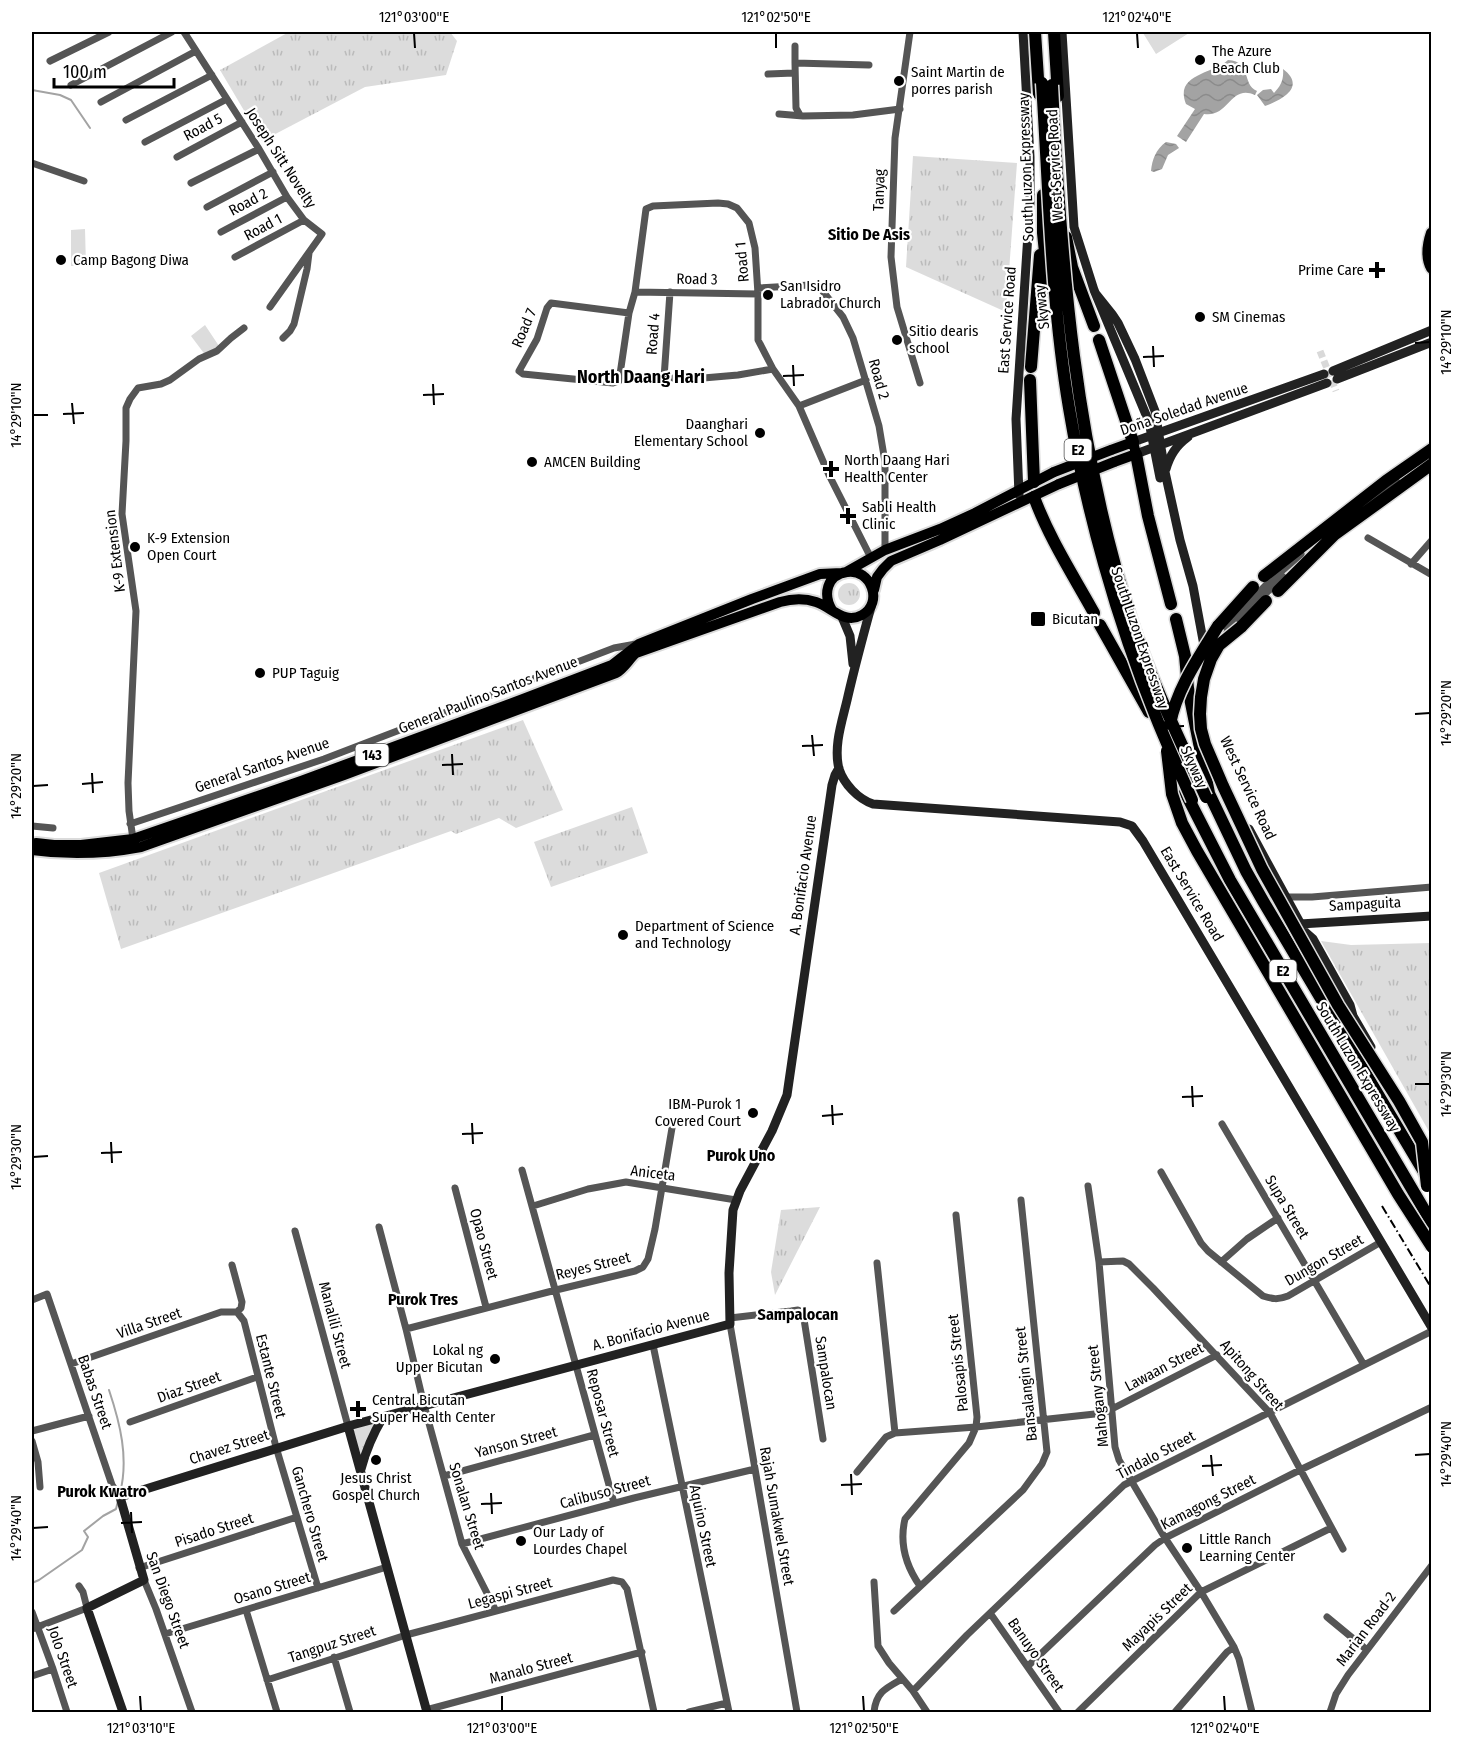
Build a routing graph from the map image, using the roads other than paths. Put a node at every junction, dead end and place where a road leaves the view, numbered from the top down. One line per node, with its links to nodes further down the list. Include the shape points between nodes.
1 (109, 32): 12 (street)
2 (172, 32): 18 (street)
3 (184, 32): 11 (street, Joseph Sitt Novelty)
4 (910, 32): 21 (street, Tanyag)
5 (1023, 32): 70 (main road, East Service Road, via 1030,191 1016,419)
6 (1037, 32): 37 (highway, South Luzon Expressway / E2); 121 (highway, Skyway / E2, bridge, via 1054,285 1069,408 1090,506 1123,625 1156,717 1192,800 1233,878)
7 (1048, 32): 116 (highway, Skyway / E2, bridge, via 1065,285 1080,407 1100,504 1132,621 1162,702 1243,872)
8 (1054, 32): 39 (highway, South Luzon Expressway / E2)
9 (1062, 32): 61 (main road, West Service Road, via 1074,227 1096,294 1112,314 1135,359 1155,411)
10 (795, 46): 13 (street)
11 (196, 51): 17 (street, Joseph Sitt Novelty); 20 (street)
12 (50, 61)
13 (795, 63): 14 (street); 15 (street)
14 (869, 65)
15 (794, 73): 16 (street); 23 (street)
16 (768, 74)
17 (212, 75): 19 (street, Joseph Sitt Novelty); 24 (street)
18 (71, 85)
19 (227, 99): 25 (street, Joseph Sitt Novelty); 26 (street)
20 (101, 102)
21 (900, 109): 23 (street, via 853,115); 58 (street, Tanyag, via 895,138 891,257 897,307)
22 (779, 114): 23 (street)
23 (800, 115)
24 (126, 120)
25 (242, 122): 27 (street, Joseph Sitt Novelty); 28 (street, Road 5)
26 (145, 142)
27 (259, 149): 30 (street, Joseph Sitt Novelty); 32 (street)
28 (177, 157)
29 (32, 163): 31 (street)
30 (273, 172): 33 (street, Joseph Sitt Novelty); 34 (street)
31 (84, 181)
32 (191, 183)
33 (287, 196): 35 (street, Joseph Sitt Novelty); 36 (street, Road 2)
34 (207, 207)
35 (304, 220): 40 (street, Joseph Sitt Novelty, via 322,234); 41 (street, Road 1)
36 (221, 232)
37 (1043, 233): 69 (highway, via 1030,374); 93 (highway, South Luzon Expressway / E2, via 1064,409 1084,509 1118,626)
38 (1431, 233): 42 (highway)
39 (1066, 237): 48 (highway, via 1072,267); 96 (highway, South Luzon Expressway / E2, via 1086,405 1116,551 1157,682)
40 (309, 251): 46 (street); 51 (street, via 294,324)
41 (235, 257)
42 (1431, 268)
43 (758, 291): 44 (street, Road 1, via 754,240 748,223 737,208 718,203 653,206 646,210); 45 (street, Road 3); 54 (street, Road 1, via 758,340); 57 (street, Road 2, via 810,285 821,289 843,317)
44 (635, 292): 45 (street, Road 3); 47 (street, Road 1)
45 (670, 292): 56 (street, Road 4)
46 (270, 307)
47 (629, 313): 55 (street, Road 1); 55 (street, Road 7, via 550,303 537,339 519,371 613,383)
48 (1094, 326)
49 (244, 328): 98 (street, K-9 Extension, via 217,351 174,378 138,388 126,408 122,514 136,611 128,783)
50 (1431, 330): 53 (main road, via 1335,375)
51 (283, 338)
52 (1099, 340): 63 (highway)
53 (1431, 342)
54 (773, 369): 56 (street, via 714,378); 59 (street, Road 1)
55 (619, 378): 56 (street)
56 (664, 378)
57 (866, 380): 59 (street); 76 (street, Road 2, via 885,462)
58 (920, 383)
59 (799, 406): 77 (street, Road 1)
60 (1196, 431): 61 (main road, Doña Soledad Avenue, via 1325,379); 62 (main road, Doña Soledad Avenue); 68 (main road, via 1178,444)
61 (1155, 433): 62 (main road, West Service Road); 63 (main road, Doña Soledad Avenue)
62 (1157, 446): 63 (main road, Doña Soledad Avenue); 68 (main road, West Service Road); 74 (main road, West Service Road, via 1168,510)
63 (1135, 448): 67 (main road, Doña Soledad Avenue, bridge, via 1111,450); 71 (main road, Doña Soledad Avenue, bridge, via 1114,462); 87 (highway, via 1148,516)
64 (1431, 449): 81 (highway)
65 (1431, 458): 91 (street, via 1341,521)
66 (1431, 464): 84 (highway, via 1334,535)
67 (1054, 472): 69 (main road, General Paulino Santos Avenue)
68 (1165, 472): 74 (main road, West Service Road)
69 (1034, 482): 70 (main road, General Paulino Santos Avenue / 143); 71 (main road)
70 (1018, 490): 72 (main road, East Service Road); 76 (main road, General Paulino Santos Avenue / 143, via 940,529)
71 (1034, 497): 72 (main road); 93 (highway, via 1049,532)
72 (1020, 503): 83 (main road, via 891,561 877,577)
73 (1368, 538): 78 (street)
74 (1180, 540): 91 (main road, West Service Road, via 1193,586)
75 (1431, 540): 78 (street)
76 (885, 550): 77 (main road, General Paulino Santos Avenue / 143)
77 (871, 558): 79 (main road, General Paulino Santos Avenue / 143)
78 (1411, 564): 80 (street)
79 (844, 572): 83 (main road, via 866,577); 88 (main road, 143, via 827,588 828,604); 90 (main road, General Paulino Santos Avenue / 143, via 820,574)
80 (1431, 575)
81 (1264, 576)
82 (1253, 588): 127 (highway, bridge, via 1218,626 1192,667 1172,712 1167,748 1172,794 1197,851)
83 (873, 591): 86 (main road)
84 (1278, 591)
85 (1266, 601): 116 (highway, bridge, via 1219,645 1211,659 1201,697 1205,744 1262,869 1338,1005 1422,1142)
86 (871, 604): 88 (main road, via 860,616); 92 (main road)
87 (1172, 604)
88 (837, 614): 92 (main road, via 847,628); 103 (main road, General Paulino Santos Avenue / 143, via 816,602 780,602 636,653 616,673 141,847 70,854)
89 (1176, 619): 96 (highway)
90 (639, 644): 95 (street, General Santos Avenue, via 614,648 324,759); 97 (main road, General Paulino Santos Avenue / 143, via 612,665)
91 (1205, 657): 105 (main road, West Service Road, via 1203,713 1212,749)
92 (853, 675): 94 (main road, via 838,743)
93 (1149, 712): 123 (highway, South Luzon Expressway / E2, via 1230,880)
94 (839, 768): 117 (main road, A. Bonifacio Avenue, via 832,784 787,1095); 126 (main road, East Service Road, via 857,795 873,804 1132,826)
95 (225, 792): 97 (street); 98 (street, General Santos Avenue)
96 (1209, 794): 116 (highway, South Luzon Expressway / E2, via 1246,871)
97 (231, 806): 101 (main road, General Paulino Santos Avenue / 143)
98 (130, 824): 101 (street, K-9 Extension)
99 (32, 826): 100 (street)
100 (53, 828)
101 (133, 839): 102 (main road, General Paulino Santos Avenue / 143, via 74,846)
102 (32, 842)
103 (32, 849)
104 (1431, 887): 105 (street)
105 (1286, 897): 107 (main road, West Service Road)
106 (1431, 916): 107 (main road, Sampaguita)
107 (1302, 928): 110 (main road, West Service Road, via 1313,939)
108 (673, 1122): 114 (street, Reyes Street)
109 (1222, 1124): 122 (street, Supa Street)
110 (1431, 1157)
111 (522, 1170): 119 (street, Reposar Street)
112 (1161, 1172): 128 (street, Dungon Street, via 1201,1243)
113 (1088, 1186): 130 (street, Mahogany Street)
114 (662, 1187): 117 (street, Aniceta); 119 (street, Aniceta, via 616,1183); 133 (street, Reyes Street, via 648,1259 643,1267)
115 (455, 1188): 135 (street, Opao Street)
116 (1430, 1188)
117 (736, 1200): 137 (main road, A. Bonifacio Avenue, via 730,1245)
118 (1021, 1200): 152 (street, Bansalangin Street)
119 (533, 1206): 133 (street, Reposar Street)
120 (956, 1215): 155 (street, Palosapis Street)
121 (1431, 1215)
122 (1278, 1218): 128 (street); 132 (street, Supa Street)
123 (1431, 1222)
124 (379, 1227): 138 (street, Sonalan Street)
125 (296, 1231): 154 (street, Manalili Street)
126 (1381, 1242): 132 (street, Dungon Street); 139 (main road, East Service Road)
127 (1431, 1247)
128 (1221, 1262): 132 (street, Dungon Street, via 1271,1299 1288,1296)
129 (877, 1263): 157 (street)
130 (1099, 1263): 141 (street, Apitong Street, via 1129,1264); 148 (street, Mahogany Street)
131 (232, 1265): 136 (street, via 242,1302)
132 (1314, 1280): 144 (street, Supa Street)
133 (556, 1290): 135 (street, Reyes Street); 143 (street, Reposar Street)
134 (32, 1300): 142 (street, Babas Street, via 47,1294)
135 (486, 1307): 138 (street, Reyes Street)
136 (237, 1312): 142 (street, Villa Street, via 221,1312); 145 (street, Estante Street, via 244,1321)
137 (730, 1321): 140 (main road, A. Bonifacio Avenue); 159 (street, Sampalocan, via 798,1310 803,1313); 162 (street, Rajah Sumakwel Street)
138 (406, 1329): 146 (street, Sonalan Street)
139 (1431, 1330): 144 (street, Tindalo Street)
140 (653, 1345): 143 (main road, A. Bonifacio Avenue); 168 (street, Aquino Street)
141 (1217, 1354): 148 (street, Lawaan Street); 149 (street, Apitong Street)
142 (71, 1364): 150 (street, Babas Street)
143 (576, 1365): 146 (main road, A. Bonifacio Avenue); 158 (street, Reposar Street)
144 (1364, 1365): 149 (street, Tindalo Street)
145 (257, 1377): 153 (street, Diaz Street); 161 (street, Estante Street)
146 (424, 1405): 151 (main road, A. Bonifacio Avenue); 166 (street, Sonalan Street)
147 (1431, 1407): 163 (street, Kamagong Street)
148 (1112, 1410): 152 (street, Lawaan Street); 167 (street, Mahogany Street, via 1119,1460)
149 (1270, 1413): 163 (street, Apitong Street); 167 (street, Tindalo Street)
150 (89, 1416): 156 (street); 170 (street, Babas Street)
151 (383, 1417): 154 (main road, A. Bonifacio Avenue); 164 (main road, via 365,1452)
152 (1044, 1420): 155 (street, Lawaan Street); 183 (street, Bansalangin Street, via 1047,1452 1023,1490)
153 (129, 1422)
154 (348, 1426): 161 (main road, Chavez Street); 164 (main road)
155 (976, 1427): 157 (street, Lawaan Street); 183 (street, Palosapis Street, via 969,1443 905,1519 905,1560)
156 (32, 1431)
157 (895, 1433): 165 (street, via 886,1437)
158 (594, 1435): 166 (street, Yanson Street); 171 (street, Reposar Street)
159 (823, 1439)
160 (32, 1441): 169 (street)
161 (276, 1448): 170 (main road, Chavez Street); 172 (street, Ganchero Street)
162 (755, 1469): 168 (street, Calibuso Street); 216 (street, Rajah Sumakwel Street)
163 (1302, 1469): 173 (street, Apitong Street); 174 (street, Kamagong Street)
164 (361, 1472): 178 (main road)
165 (857, 1472)
166 (444, 1476): 175 (street, Sonalan Street)
167 (1132, 1481): 174 (street, Mahogany Street); 191 (street, Tindalo Street)
168 (681, 1486): 171 (street, Calibuso Street); 206 (street, Aquino Street)
169 (40, 1487)
170 (119, 1496): 179 (main road, San Diego Street)
171 (614, 1503): 175 (street, Calibuso Street)
172 (297, 1517): 179 (street, Pisado Street); 184 (street, Ganchero Street)
173 (1331, 1528): 176 (street, Apitong Street); 185 (street, Mayapis Street)
174 (1165, 1538): 185 (street, Mahogany Street); 200 (street, Kamagong Street)
175 (462, 1544): 188 (street, Sonalan Street)
176 (1343, 1549)
177 (1431, 1565): 197 (street, Marian Road-2)
178 (387, 1567): 184 (street, Osano Street); 195 (main road)
179 (139, 1568): 180 (main road, San Diego Street)
180 (144, 1580): 186 (main road); 194 (street, San Diego Street)
181 (874, 1582): 203 (street, via 877,1644)
182 (79, 1586): 186 (street)
183 (920, 1586): 189 (street, Bansalangin Street)
184 (318, 1588): 187 (street, Osano Street)
185 (1201, 1592): 196 (street, Mahogany Street); 220 (street, Mayapis Street)
186 (87, 1608): 193 (street); 208 (main road)
187 (246, 1610): 194 (street, Osano Street); 204 (street)
188 (496, 1611): 195 (street, Legaspi Street); 198 (street, Legaspi Street, via 613,1580 622,1582)
189 (894, 1611)
190 (32, 1612): 193 (street, Jolo Street)
191 (990, 1613): 200 (street, Banuyo Street); 205 (street, Tindalo Street)
192 (1327, 1617): 197 (street)
193 (35, 1628): 201 (street, Jolo Street)
194 (165, 1634): 210 (street, San Diego Street)
195 (406, 1635): 199 (street, Tangpuz Street); 207 (main road)
196 (1234, 1647): 221 (street); 222 (street, Mahogany Street)
197 (1367, 1650): 223 (street, Marian Road-2, via 1336,1694)
198 (642, 1652): 207 (street, Manalo Street); 213 (street)
199 (334, 1657): 204 (street, Tangpuz Street); 212 (street)
200 (1028, 1666): 219 (street, Banuyo Street)
201 (53, 1669): 202 (street); 209 (street, Jolo Street)
202 (32, 1676)
203 (902, 1679): 205 (street); 217 (street, via 878,1696)
204 (267, 1680): 211 (street)
205 (913, 1691): 218 (street)
206 (727, 1703): 214 (street); 215 (street, Aquino Street)
207 (427, 1711)
208 (122, 1712)
209 (67, 1713)
210 (192, 1713)
211 (277, 1713)
212 (350, 1713)
213 (654, 1713)
214 (689, 1713)
215 (729, 1713)
216 (797, 1713)
217 (874, 1713)
218 (927, 1713)
219 (1059, 1713)
220 (1078, 1713)
221 (1175, 1713)
222 (1252, 1713)
223 (1330, 1713)

